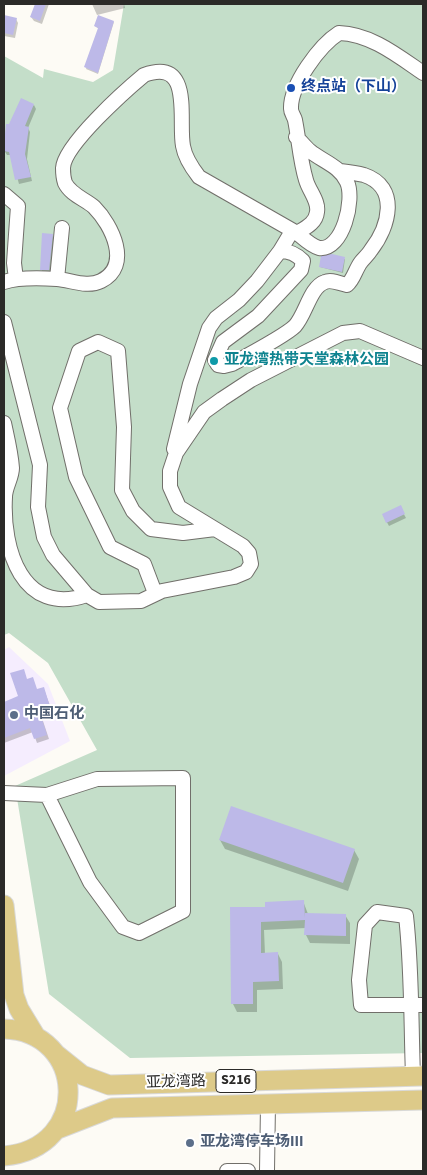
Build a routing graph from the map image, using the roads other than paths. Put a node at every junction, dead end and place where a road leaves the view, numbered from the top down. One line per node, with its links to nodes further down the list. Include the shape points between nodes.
1 (423, 73): 2 (street, via 369,40 352,33 339,33 316,55 299,81 291,110)
2 (296, 137): 3 (street, via 310,151); 6 (street, via 310,192 318,203 317,214 309,226)
3 (340, 171): 6 (street, via 350,188 350,200 347,216 335,240 328,247 318,248); 7 (street, via 365,176 375,182 389,204 387,221 372,250 347,285 323,282 310,296 307,308 294,327 232,364 218,364 215,360 224,342 258,316 301,270 303,260 293,253)
4 (4, 194): 8 (street, via 18,206 14,263)
5 (62, 228): 9 (street)
6 (294, 232): 7 (street); 9 (street, via 199,177 183,147 180,86 171,75 155,71 144,75 91,126 68,153 63,167 65,182 94,207 106,223 118,252 111,276 84,284)
7 (280, 251): 13 (street, via 248,290 209,328 184,408)
8 (9, 279): 9 (street)
9 (57, 279)
10 (4, 322): 16 (street, via 40,465 38,507 44,537 53,554)
11 (423, 358): 13 (street, via 360,331 343,333 324,341 251,380 204,412 186,437)
12 (4, 423): 16 (street, via 12,470 5,496 6,532 15,566 32,589 47,597 70,601)
13 (170, 471): 14 (street, via 170,487 180,507)
14 (216, 529): 15 (street, via 249,553 251,564 246,572); 15 (street, via 183,533 151,529 134,511 122,490 124,427 118,351 98,342 79,351 60,408 76,477 110,547 144,564)
15 (155, 594): 16 (street, via 141,601 114,602 99,602)
16 (87, 595)
17 (4, 793): 18 (street)
18 (47, 795): 18 (street, via 90,882 123,927 139,933 183,911 183,778 97,779)
19 (4, 905): 22 (main road, S216, via 14,995)
20 (417, 1005): 20 (street, via 406,916 377,912 365,925 359,980 361,1005); 24 (street)
21 (4, 1029): 22 (main road, S216)
22 (36, 1037): 23 (main road, S216)
23 (57, 1055): 24 (main road, 亚龙湾路 / S216, via 82,1075 109,1085); 27 (main road, S216, via 67,1079 68,1096 68,1105)
24 (418, 1076)
25 (423, 1100): 26 (main road, 亚龙湾路 / S216)
26 (268, 1104): 27 (main road, 亚龙湾路 / S216, via 112,1108); 31 (street)
27 (58, 1128): 28 (main road, S216, via 42,1145 22,1154)
28 (4, 1156)
29 (227, 1171): 30 (street)
30 (248, 1171)
31 (266, 1171)

